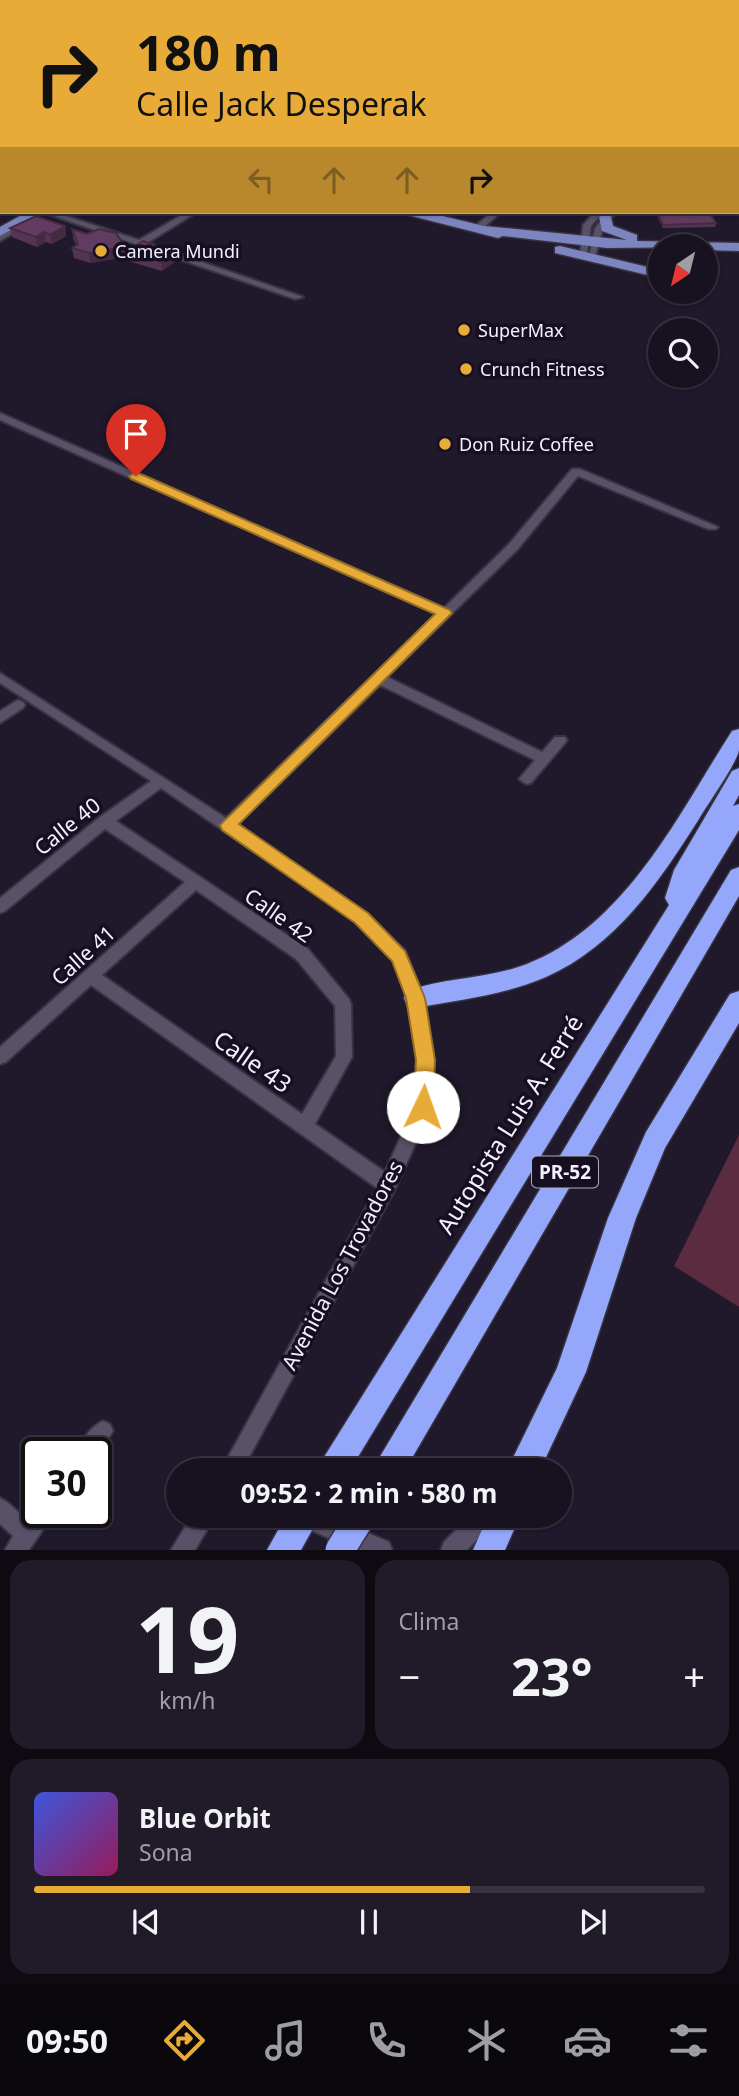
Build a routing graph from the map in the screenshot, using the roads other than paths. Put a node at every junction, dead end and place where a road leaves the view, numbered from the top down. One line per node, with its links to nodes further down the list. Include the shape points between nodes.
1 (32, 214): 10 (main road)
2 (43, 214): 12 (street)
3 (53, 214): 14 (street)
4 (190, 214): 14 (street)
5 (420, 214): 9 (main road)
6 (495, 214): 9 (street)
7 (605, 214): 8 (street); 13 (main road, via 607,228); 16 (street)
8 (587, 225): 11 (main road, via 564,233); 16 (street)
9 (481, 230): 11 (main road)
10 (0, 232)
11 (513, 236): 16 (main road)
12 (0, 238)
13 (648, 240)
14 (142, 242): 23 (street)
15 (739, 247): 18 (main road)
16 (589, 249): 17 (main road); 19 (main road); 22 (main road)
17 (648, 249)
18 (718, 249)
19 (648, 250)
20 (718, 252): 21 (main road)
21 (739, 255)
22 (648, 270)
23 (298, 297)
24 (0, 415): 26 (street)
25 (712, 527): 26 (street, via 576,471 513,548)
26 (445, 613): 28 (street)
27 (0, 677): 36 (street, Avenida Los Trovadores)
28 (379, 679): 33 (street); 39 (street)
29 (18, 705): 30 (street)
30 (0, 718)
31 (739, 736): 46 (highway, via 653,868 577,951 536,971)
32 (560, 740): 33 (street)
33 (543, 758): 35 (street)
34 (739, 776): 44 (highway, via 685,870)
35 (526, 779)
36 (161, 781): 38 (street, Calle 40); 39 (street, Avenida Los Trovadores)
37 (739, 812): 44 (highway, Autopista Luis A. Ferré / PR-52)
38 (105, 821): 41 (street, Calle 42); 43 (street, Calle 40)
39 (228, 825): 46 (street, Avenida Los Trovadores, via 362,918 399,956)
40 (739, 876): 42 (highway, PR-52)
41 (194, 883): 45 (street, Calle 41); 49 (street, Calle 42, via 302,954 343,1004 344,1056)
42 (730, 899): 55 (highway, PR-52)
43 (0, 907)
44 (665, 931): 54 (highway, Autopista Luis A. Ferré / PR-52)
45 (91, 976): 48 (street, Calle 41); 49 (street, Calle 43)
46 (416, 998): 50 (street, Avenida Los Trovadores, via 425,1060 423,1107)
47 (739, 1001): 56 (highway, via 655,1141 622,1217 571,1372)
48 (0, 1057)
49 (304, 1127): 50 (street, Calle 43)
50 (388, 1185): 53 (street, Avenida Los Trovadores)
51 (103, 1432): 52 (street)
52 (99, 1437)
53 (239, 1458)
54 (339, 1458)
55 (396, 1458)
56 (529, 1458)
57 (0, 1509): 65 (street)
58 (32, 1528): 65 (street)
59 (196, 1528): 66 (street)
60 (297, 1528): 67 (highway)
61 (331, 1528): 69 (street)
62 (354, 1528): 68 (highway, bridge)
63 (473, 1528): 70 (street)
64 (499, 1528): 71 (highway)
65 (21, 1543)
66 (182, 1550)
67 (283, 1550)
68 (340, 1550)
69 (381, 1550)
70 (452, 1550)
71 (489, 1550)

